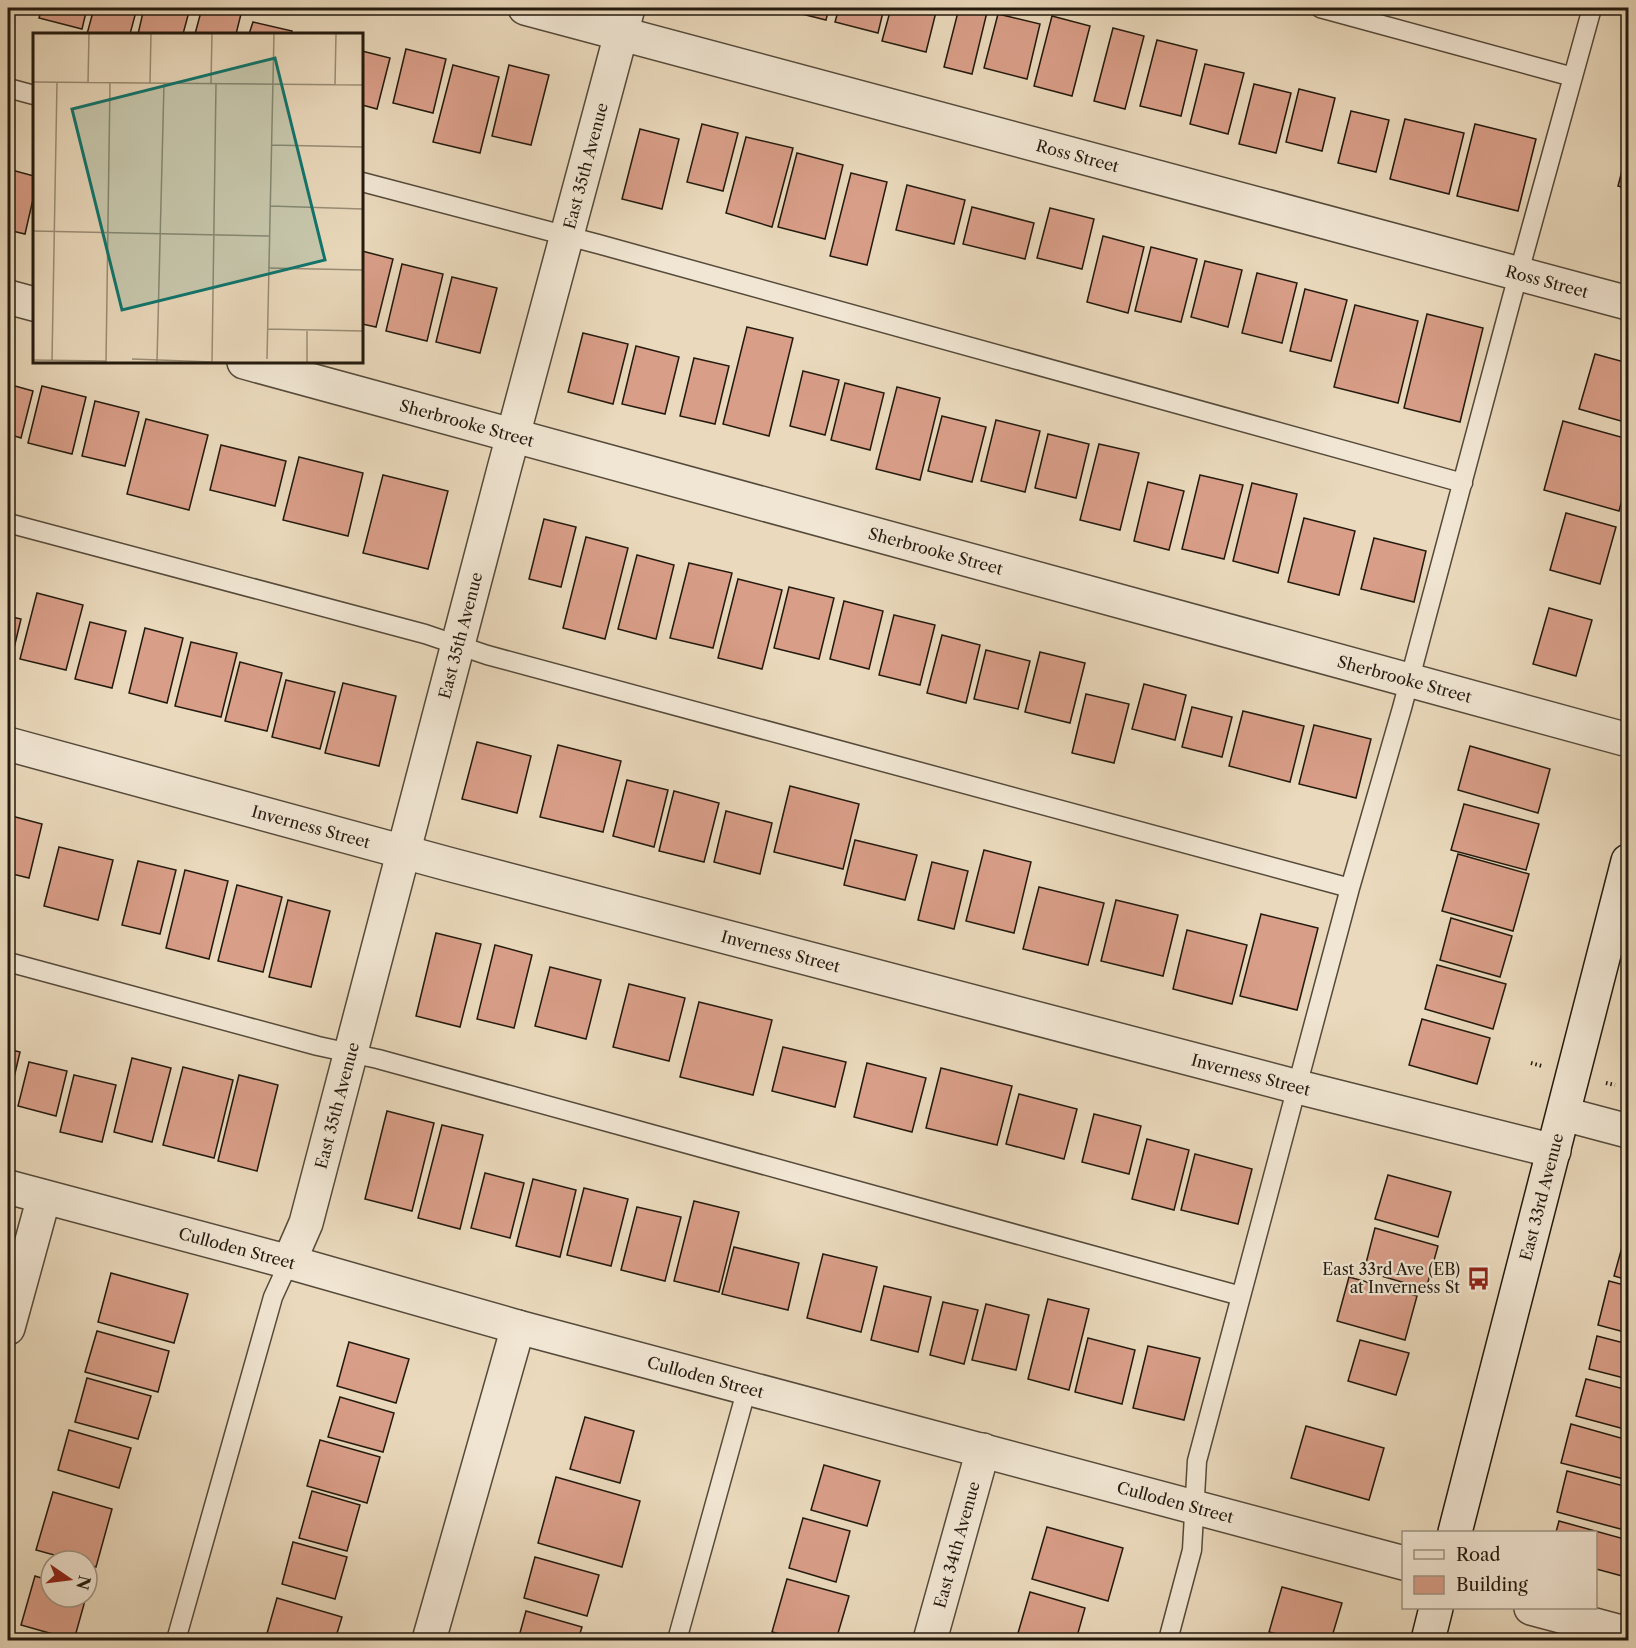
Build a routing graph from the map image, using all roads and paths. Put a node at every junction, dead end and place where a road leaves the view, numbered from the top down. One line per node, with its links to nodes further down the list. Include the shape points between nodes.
1 (525, 8): 4 (street, Ross Street)
2 (1320, 8): 5 (lane)
3 (1592, 8): 5 (lane)
4 (625, 20): 9 (street, East 35th Avenue); 10 (street, Ross Street)
5 (1573, 77): 10 (lane)
6 (8, 88): 7 (lane)
7 (33, 95)
8 (363, 182): 9 (lane)
9 (568, 236): 15 (street, East 35th Avenue); 16 (lane)
10 (1519, 273): 12 (street, Ross Street); 16 (lane)
11 (8, 297): 13 (street)
12 (1629, 303)
13 (33, 304)
14 (248, 363): 15 (street, Sherbrooke Street)
15 (513, 435): 18 (street, East 35th Avenue); 19 (street, Sherbrooke Street)
16 (1463, 483): 19 (lane)
17 (8, 523): 18 (lane)
18 (458, 645): 22 (street, East 35th Avenue); 24 (lane)
19 (1409, 680): 20 (street, Sherbrooke Street); 24 (lane)
20 (1629, 740)
21 (8, 744): 22 (street, Inverness Street)
22 (404, 851): 26 (street, East 35th Avenue); 31 (street, Inverness Street)
23 (1629, 861): 32 (street, East 33rd Avenue)
24 (1350, 888): 31 (lane)
25 (8, 962): 26 (lane)
26 (351, 1053): 37 (street, East 35th Avenue, via 306,1223); 38 (lane)
27 (1531, 1063): 28 (path)
28 (1542, 1066)
29 (1606, 1083): 30 (path)
30 (1615, 1085)
31 (1298, 1087): 34 (street, Inverness Street); 38 (lane)
32 (1564, 1114): 33 (street); 34 (street, East 33rd Avenue)
33 (1629, 1131)
34 (1554, 1151): 44 (street, East 33rd Avenue)
35 (8, 1187): 36 (street, Culloden Street)
36 (44, 1197): 37 (street, Culloden Street); 40 (street)
37 (289, 1262): 39 (street, Culloden Street); 49 (lane, via 273,1297)
38 (1241, 1296): 43 (lane, via 1197,1461)
39 (518, 1327): 41 (street, Culloden Street); 50 (street)
40 (8, 1328)
41 (747, 1388): 42 (street, Culloden Street); 51 (lane)
42 (983, 1450): 43 (street, Culloden Street); 52 (street, East 34th Avenue)
43 (1194, 1506): 45 (street, Culloden Street); 53 (lane, via 1192,1550)
44 (1456, 1531)
45 (1402, 1562)
46 (1436, 1609): 54 (street)
47 (1535, 1609): 48 (street)
48 (1629, 1634)
49 (176, 1641)
50 (429, 1641)
51 (677, 1641)
52 (930, 1641)
53 (1168, 1641)
54 (1428, 1641)

